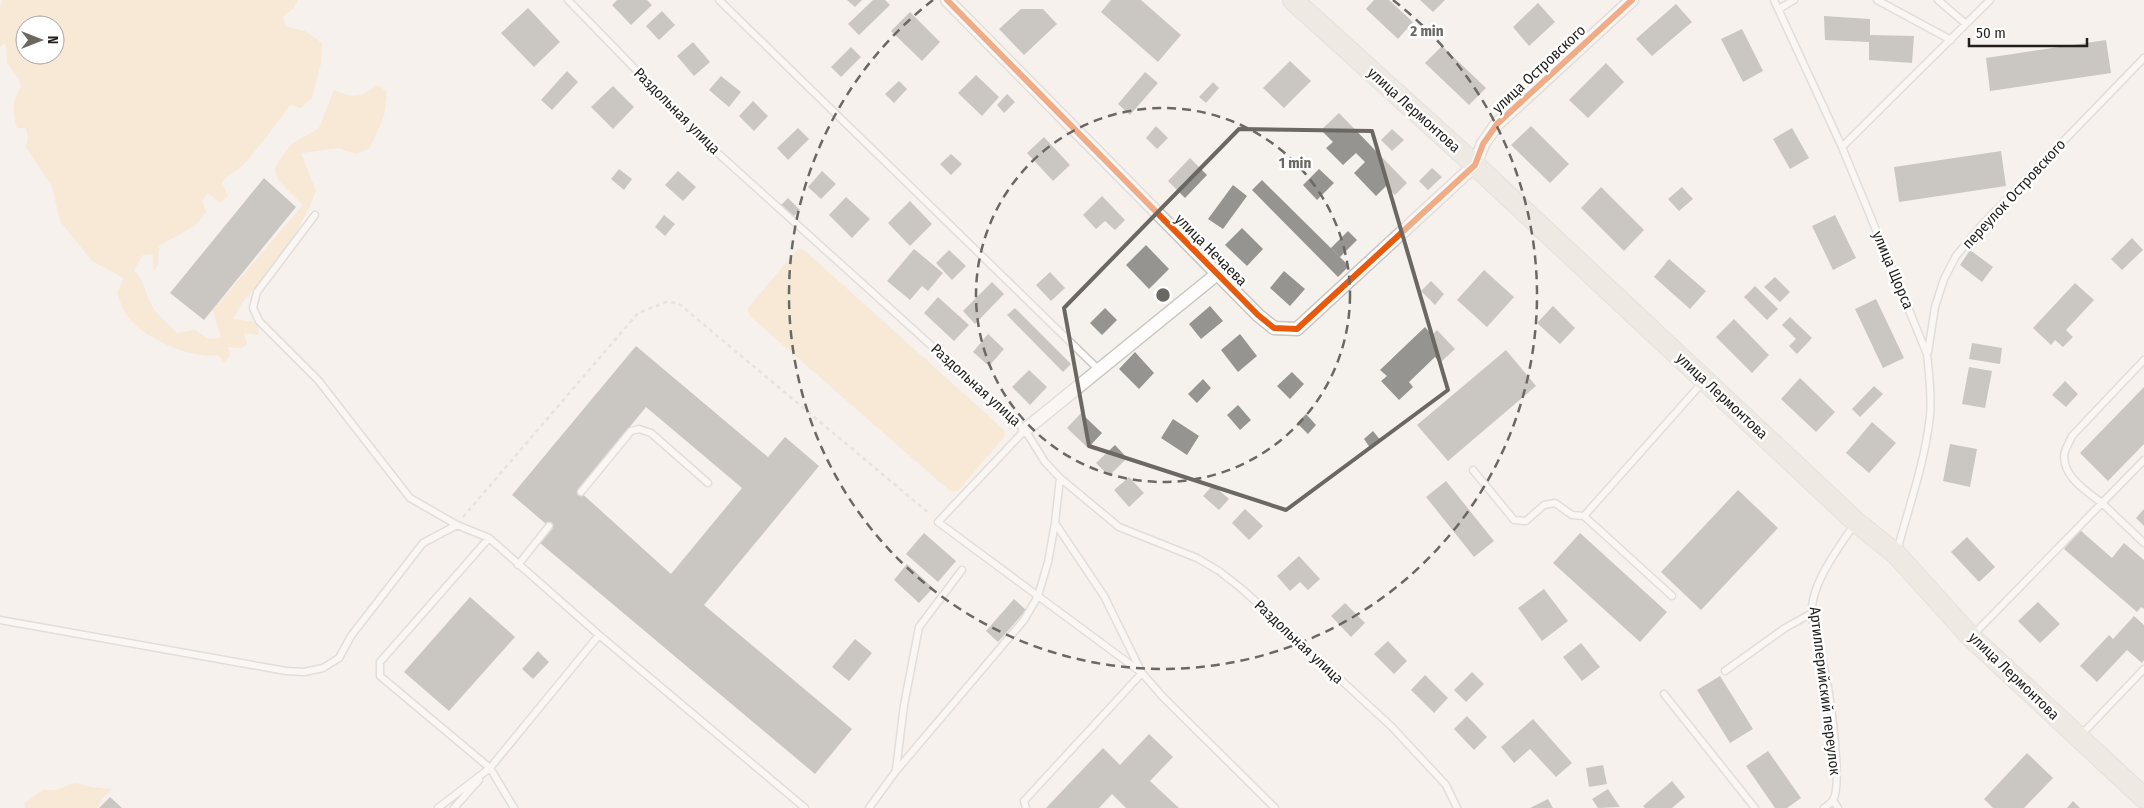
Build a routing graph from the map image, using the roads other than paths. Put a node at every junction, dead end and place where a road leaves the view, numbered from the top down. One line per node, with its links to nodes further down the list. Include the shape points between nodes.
1 (568, 0): 23 (lane, Раздольная улица, via 711,147)
2 (719, 0): 21 (lane)
3 (946, 0): 18 (street, улица Нечаева)
4 (1293, 0): 16 (main road, улица Лермонтова)
5 (1632, 0): 16 (street, улица Островского, via 1497,124 1483,144)
6 (1774, 0): 11 (lane, улица Щорса)
7 (1794, 0): 11 (lane)
8 (1877, 0): 13 (lane)
9 (1938, 0): 12 (lane)
10 (1987, 1): 12 (lane)
11 (1778, 9): 15 (lane, улица Щорса)
12 (1966, 24): 13 (lane)
13 (1951, 40): 15 (lane)
14 (2144, 58): 19 (lane, переулок Островского, via 1981,226 1956,256 1935,307)
15 (1842, 147): 19 (lane, улица Щорса)
16 (1475, 165): 18 (street, улица Нечаева, via 1298,329 1274,328); 22 (main road, улица Лермонтова)
17 (315, 215): 33 (lane, via 257,292 253,308 259,321 318,380 410,498)
18 (1217, 274): 21 (street)
19 (1927, 354): 37 (lane, улица Щорса, via 1930,414 1925,450)
20 (2144, 360): 29 (lane, via 2072,436 2064,452 2067,469 2076,482)
21 (1098, 369): 23 (street)
22 (1704, 380): 30 (lane); 31 (main road, улица Лермонтова)
23 (1026, 430): 26 (lane, Раздольная улица, via 1045,462); 40 (lane, via 938,522)
24 (2144, 460): 29 (lane)
25 (1473, 470): 30 (lane, via 1514,520 1526,521 1544,505 1555,502 1572,515)
26 (1060, 478): 32 (lane); 62 (lane, Раздольная улица, via 1119,527 1197,558 1242,588 1391,726 1446,785)
27 (708, 483): 28 (lane, via 651,433 640,429 631,431)
28 (581, 492)
29 (2102, 504): 36 (lane); 45 (lane)
30 (1584, 516): 41 (lane)
31 (1856, 522): 37 (main road, улица Лермонтова); 42 (lane, Артиллерийский переулок, via 1820,582)
32 (1055, 523): 40 (lane); 48 (lane, via 1104,596)
33 (457, 525): 35 (lane); 43 (lane, via 422,543 351,636 339,658 323,668 304,672)
34 (548, 526): 38 (lane)
35 (489, 538): 38 (lane); 51 (lane, via 380,662 380,676)
36 (2144, 543)
37 (1896, 554): 45 (main road, улица Лермонтова)
38 (518, 565): 44 (lane)
39 (962, 570): 52 (lane, via 919,627 904,705)
40 (1038, 596): 48 (lane); 52 (lane, via 1024,620)
41 (1672, 596)
42 (1812, 613): 47 (lane); 54 (lane, Артиллерийский переулок, via 1827,677 1837,765)
43 (0, 620)
44 (600, 635): 51 (lane); 58 (lane)
45 (1971, 636): 50 (main road, улица Лермонтова)
46 (2144, 669): 50 (lane)
47 (1725, 671)
48 (1142, 673): 60 (lane, via 1024,801); 61 (lane)
49 (1664, 694): 63 (lane)
50 (2079, 738): 53 (main road, улица Лермонтова)
51 (490, 768): 55 (lane); 56 (lane); 57 (lane)
52 (896, 771): 59 (lane)
53 (2144, 798)
54 (1833, 800): 64 (lane); 65 (lane)
55 (438, 808)
56 (454, 808)
57 (514, 808)
58 (805, 808)
59 (869, 808)
60 (1026, 808)
61 (1275, 808)
62 (1457, 808)
63 (1755, 808)
64 (1824, 808)
65 (1838, 808)

